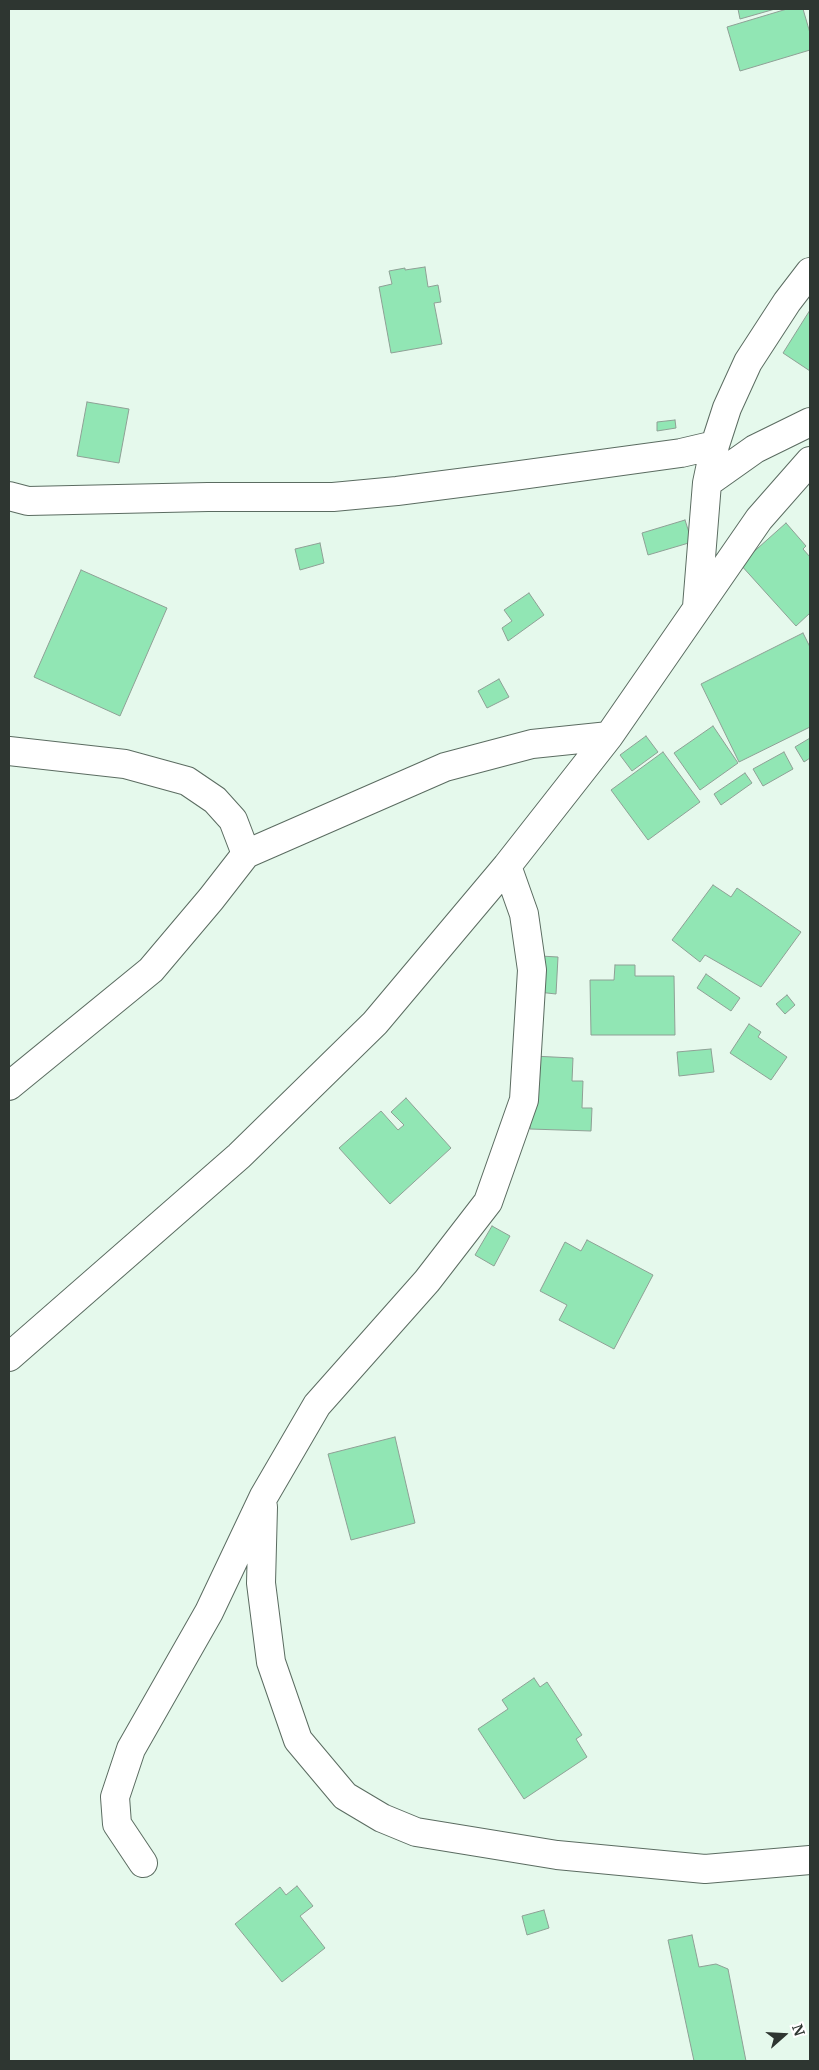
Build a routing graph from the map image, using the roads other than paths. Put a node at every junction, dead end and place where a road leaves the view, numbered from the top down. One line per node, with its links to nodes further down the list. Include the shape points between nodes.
1 (810, 272): 3 (street, via 748,362 727,408)
2 (810, 422): 5 (street, via 755,448)
3 (715, 445): 5 (street); 6 (street, via 681,453 516,476 333,497 28,501)
4 (810, 461): 7 (street, via 760,519)
5 (707, 483): 7 (street)
6 (9, 496)
7 (697, 609): 8 (street)
8 (609, 736): 10 (street, via 532,744 445,767); 11 (street)
9 (9, 752): 10 (street, via 125,764 187,781 215,800 233,820)
10 (246, 854): 12 (street, via 151,970)
11 (506, 866): 13 (street, via 375,1024 239,1156); 14 (street, via 524,914 532,970 524,1100 488,1202 427,1281 317,1405)
12 (9, 1086)
13 (9, 1357)
14 (264, 1496): 15 (street, via 261,1583 271,1662 298,1740 345,1796 382,1818 416,1832 557,1855 705,1869); 16 (street, via 209,1612 131,1749 115,1797 117,1824)
15 (810, 1860)
16 (143, 1863)

